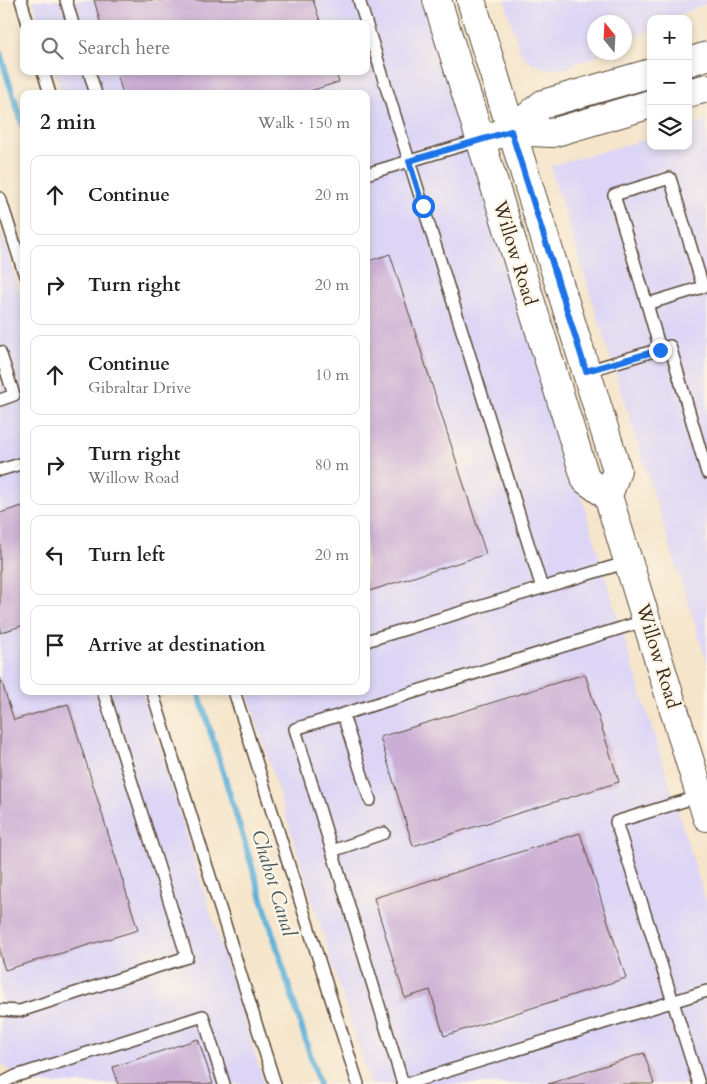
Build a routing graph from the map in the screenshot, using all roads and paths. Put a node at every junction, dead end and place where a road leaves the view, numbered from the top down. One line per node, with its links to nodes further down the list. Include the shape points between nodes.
1 (21, 0): 6 (lane)
2 (66, 0): 7 (lane)
3 (359, 0): 8 (lane)
4 (437, 0): 21 (street, Willow Road)
5 (471, 0): 20 (street, Willow Road)
6 (27, 20)
7 (72, 20)
8 (365, 20)
9 (370, 35): 22 (lane)
10 (707, 56): 11 (street)
11 (692, 61)
12 (647, 74): 20 (street, via 543,104)
13 (44, 75): 16 (lane)
14 (90, 75): 17 (lane)
15 (707, 88): 18 (street)
16 (49, 90)
17 (95, 90)
18 (692, 92)
19 (648, 105): 20 (street, via 552,133)
20 (511, 131): 21 (street); 29 (street, Willow Road)
21 (480, 140): 22 (lane); 34 (street, Willow Road, via 586,480)
22 (409, 161): 23 (lane); 36 (lane)
23 (370, 173)
24 (0, 198): 25 (lane)
25 (20, 260)
26 (647, 304): 26 (lane, via 703,287 670,178 614,194); 27 (lane)
27 (660, 350): 29 (lane); 33 (lane, via 670,346)
28 (0, 352): 30 (lane, via 14,395)
29 (586, 371): 34 (street, Willow Road, via 617,470)
30 (0, 400)
31 (20, 464): 32 (lane)
32 (0, 470)
33 (707, 473)
34 (608, 496): 35 (street, Willow Road)
35 (628, 562): 36 (lane); 37 (street, Willow Road)
36 (542, 588): 38 (lane)
37 (647, 620): 42 (lane); 44 (street, Willow Road)
38 (370, 640)
39 (104, 695): 49 (lane, via 187,957 20,1011)
40 (153, 695): 52 (lane)
41 (235, 695): 53 (lane)
42 (343, 714): 43 (lane); 46 (lane, via 295,729)
43 (370, 800)
44 (705, 800): 48 (lane, via 616,822)
45 (384, 834): 46 (lane)
46 (332, 851): 54 (lane)
47 (707, 991): 48 (lane)
48 (673, 1002): 54 (lane); 55 (lane)
49 (0, 1010)
50 (0, 1084): 51 (lane, via 16,1076 203,1016)
51 (224, 1084)
52 (275, 1084)
53 (358, 1084)
54 (404, 1084)
55 (698, 1084)

